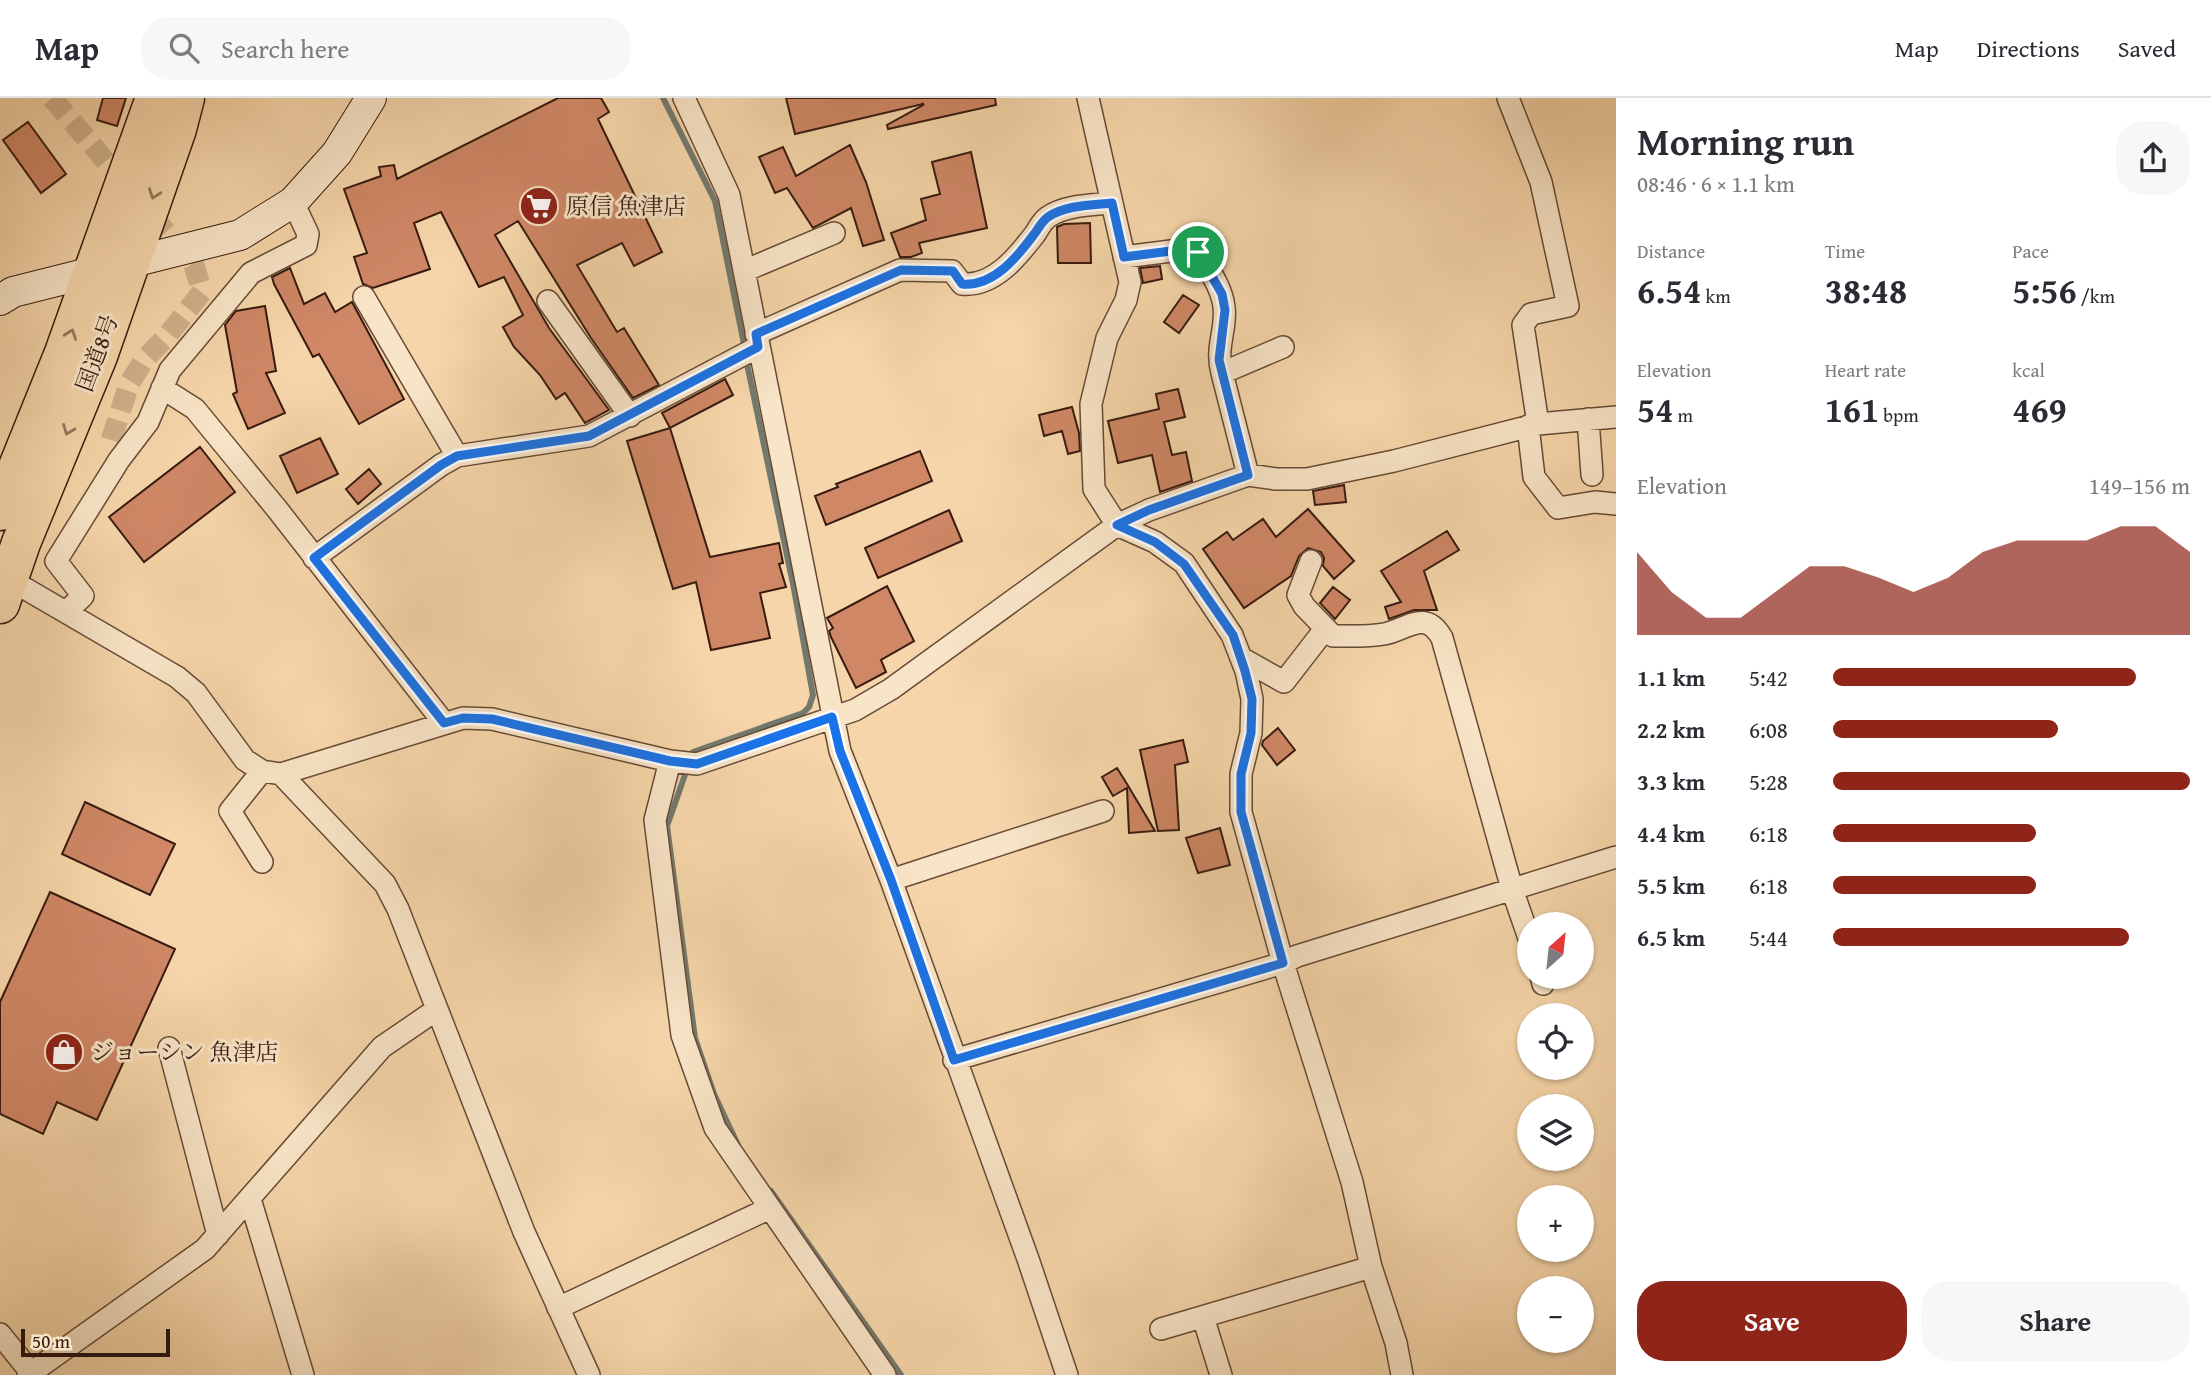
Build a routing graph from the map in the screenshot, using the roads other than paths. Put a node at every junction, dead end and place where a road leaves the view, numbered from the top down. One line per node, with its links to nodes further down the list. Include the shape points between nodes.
1 (155, 98): 11 (highway, 国道8号)
2 (185, 98): 11 (highway, 国道8号, one-way to 11, via 177,129)
3 (371, 98): 7 (main road, via 337,153)
4 (684, 98): 12 (street, via 729,195)
5 (1508, 98): 23 (street, via 1541,182 1569,306 1531,314 1523,325)
6 (1093, 99): 8 (street)
7 (293, 202): 11 (main road, via 240,235); 19 (street, via 308,234 306,245 251,273 170,370)
8 (1112, 203): 10 (street); 16 (street, via 1080,206 1045,218 1006,268 983,280 962,284 953,271 901,270)
9 (834, 233): 12 (street)
10 (1124, 257): 18 (street, via 1187,249 1198,252 1222,294); 29 (street, via 1130,282 1126,300 1107,338 1091,404 1094,489)
11 (111, 269): 14 (main road, via 13,292); 28 (highway, 国道8号, one-way to 11, via 64,353); 32 (highway, 国道8号, one-way to 32, via 98,356)
12 (744, 271): 16 (street)
13 (364, 297): 24 (street)
14 (0, 300)
15 (548, 301): 20 (street)
16 (757, 340): 20 (street); 36 (street)
17 (1283, 347): 18 (street)
18 (1222, 373): 25 (street)
19 (162, 387): 30 (street, via 195,409); 33 (street, via 148,422 114,453 56,561 83,596)
20 (630, 416): 24 (street, via 589,436)
21 (1616, 417): 22 (street)
22 (1588, 419): 23 (street); 26 (street)
23 (1533, 425): 25 (street, via 1307,479); 27 (street, via 1534,477 1558,508)
24 (457, 456): 30 (street)
25 (1248, 475): 29 (street)
26 (1592, 475)
27 (1616, 504)
28 (0, 511)
29 (1117, 525): 35 (street, via 1155,542 1184,564 1233,635); 36 (street, via 891,689 855,710)
30 (314, 558): 37 (street)
31 (1311, 561): 34 (street, via 1298,595)
32 (3, 586): 33 (street)
33 (66, 612): 39 (street, via 177,677 195,693 245,760)
34 (1325, 629): 35 (street, via 1284,682); 44 (street, via 1333,636 1357,636 1386,634 1425,622 1436,628)
35 (1241, 658): 46 (street, via 1252,699 1251,733 1241,774 1241,812)
36 (832, 717): 38 (street, via 697,764); 43 (street, via 840,751)
37 (444, 723): 38 (street, via 492,719); 39 (street)
38 (670, 761): 51 (street, via 655,820 682,1035 715,1128)
39 (272, 772): 42 (street, via 230,811); 47 (street, via 385,884)
40 (1102, 811): 43 (street)
41 (1616, 857): 44 (street)
42 (261, 862)
43 (891, 880): 49 (street)
44 (1512, 888): 45 (street); 46 (street)
45 (1520, 912)
46 (1283, 963): 49 (street); 53 (street, via 1352,1182)
47 (436, 1010): 50 (street, via 382,1047); 54 (street)
48 (169, 1048): 52 (street)
49 (954, 1060): 62 (street)
50 (250, 1199): 52 (street); 59 (street)
51 (770, 1208): 54 (street); 61 (street)
52 (218, 1235): 58 (street)
53 (1371, 1267): 55 (street); 64 (street)
54 (558, 1308): 60 (street)
55 (1203, 1317): 56 (street); 63 (street)
56 (1161, 1329)
57 (0, 1334): 58 (street)
58 (31, 1374)
59 (303, 1375)
60 (589, 1375)
61 (885, 1375)
62 (1067, 1375)
63 (1221, 1375)
64 (1402, 1375)

